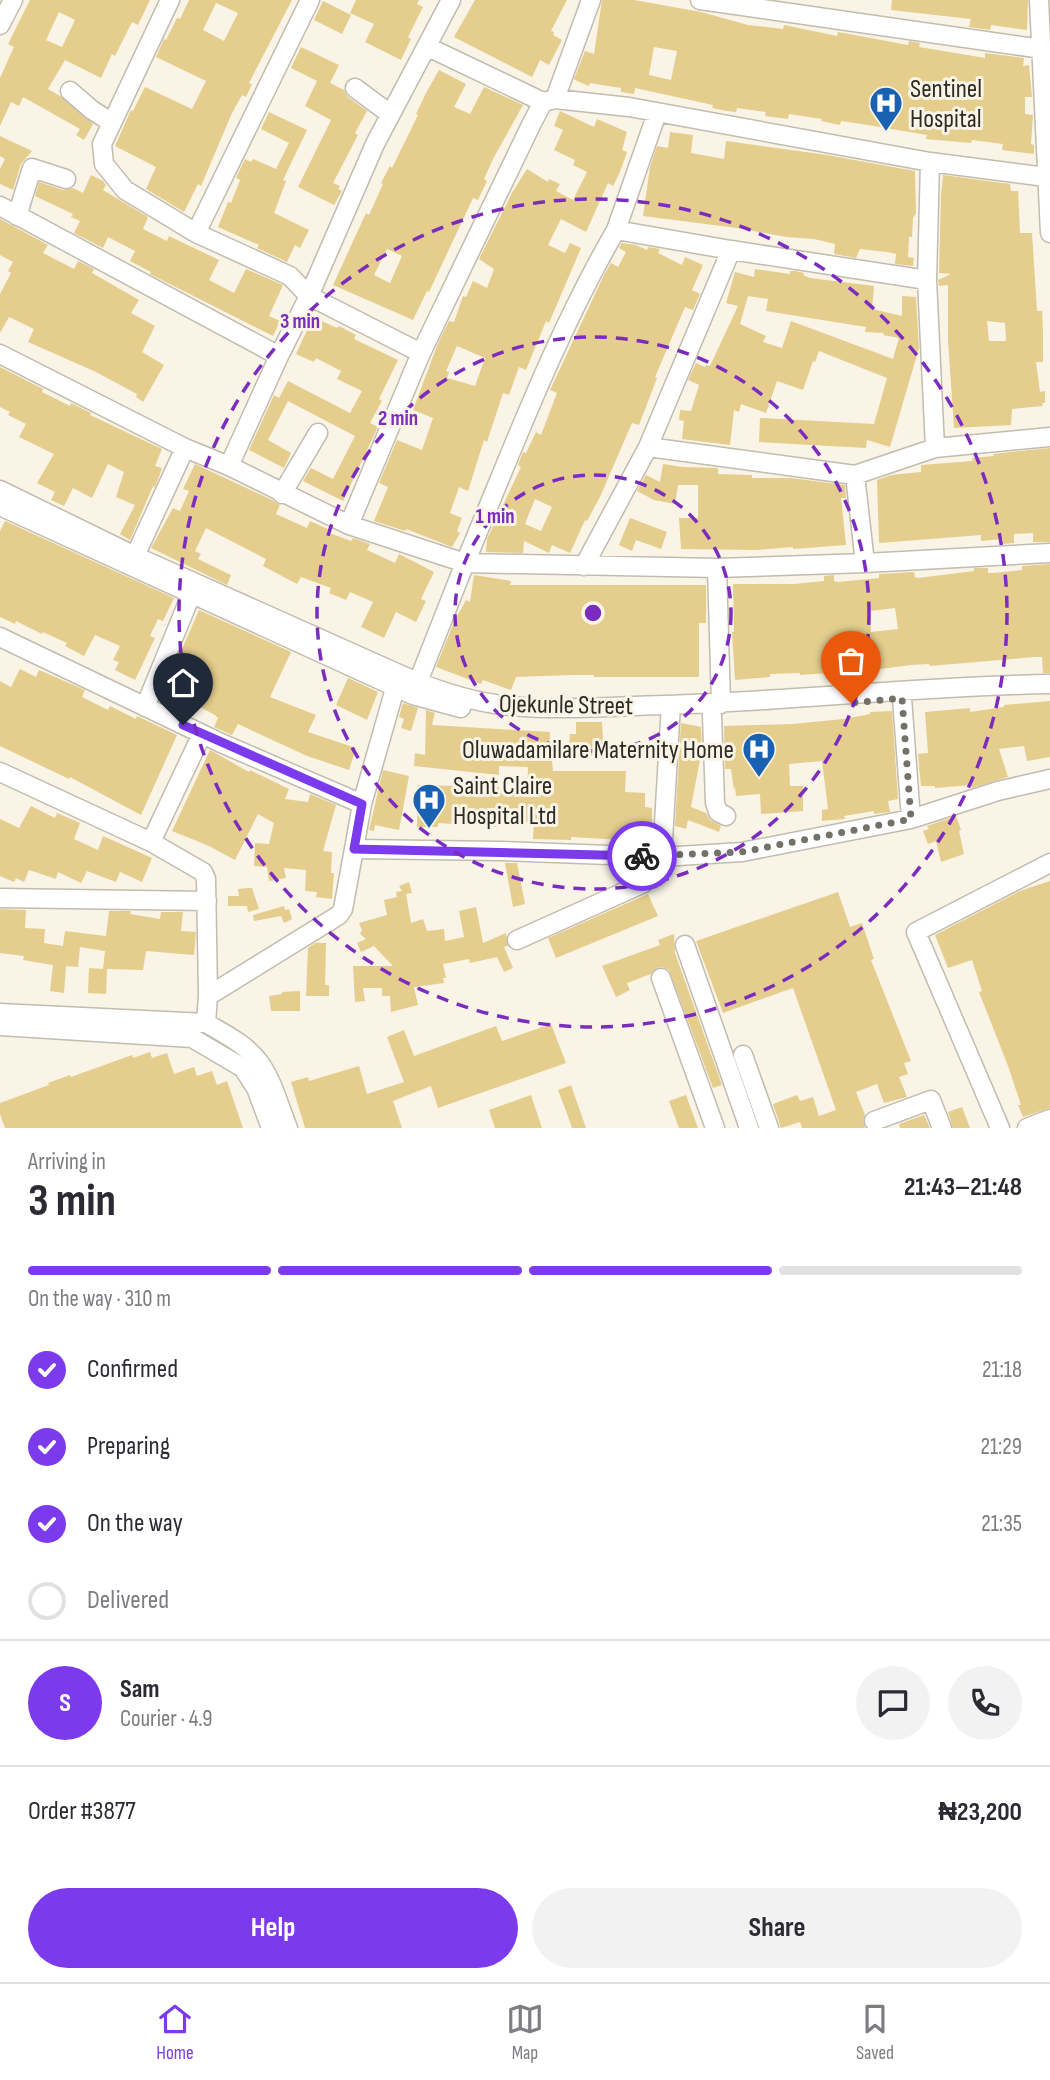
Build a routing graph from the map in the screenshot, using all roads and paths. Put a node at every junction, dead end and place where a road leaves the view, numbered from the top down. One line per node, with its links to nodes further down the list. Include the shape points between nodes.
1 (13, 0): 8 (street)
2 (170, 0): 16 (street)
3 (310, 0): 23 (street)
4 (451, 0): 9 (street)
5 (591, 0): 13 (street)
6 (700, 0): 10 (street)
7 (1039, 0): 10 (street)
8 (0, 25)
9 (428, 47): 13 (street); 15 (street)
10 (1042, 49): 18 (street)
11 (355, 88): 15 (street)
12 (69, 91): 16 (street)
13 (549, 101): 14 (street); 29 (street)
14 (657, 113): 17 (street); 22 (street)
15 (390, 114): 27 (street)
16 (111, 122): 23 (street, via 102,144 104,164 125,190)
17 (930, 162): 18 (street); 26 (street)
18 (1046, 177): 24 (street)
19 (66, 179): 21 (street, via 32,168)
20 (0, 206): 21 (street)
21 (17, 216): 30 (street)
22 (616, 230): 25 (street); 44 (street, via 543,376)
23 (196, 233): 27 (street, via 290,276)
24 (1050, 233)
25 (731, 250): 26 (street); 33 (street)
26 (926, 280): 35 (street)
27 (309, 296): 29 (street); 30 (street)
28 (0, 354): 34 (street)
29 (421, 354): 41 (street)
30 (279, 356): 36 (street)
31 (318, 433): 39 (street)
32 (1050, 437): 35 (street)
33 (648, 447): 37 (street); 46 (street)
34 (186, 448): 36 (street); 43 (street)
35 (935, 448): 37 (street)
36 (229, 466): 39 (street)
37 (855, 475): 45 (street)
38 (0, 490): 43 (street, Ojekunle Street)
39 (282, 494): 41 (street)
40 (0, 506): 48 (street, Ojekunle Street)
41 (349, 525): 44 (street)
42 (1050, 553): 45 (street)
43 (135, 556): 50 (street, Ojekunle Street)
44 (465, 563): 46 (street); 52 (street)
45 (864, 564): 47 (street)
46 (584, 566): 47 (street)
47 (717, 568): 56 (street)
48 (191, 595): 50 (street, Ojekunle Street); 55 (street)
49 (0, 638): 55 (street)
50 (397, 680): 52 (street, Ojekunle Street); 61 (street)
51 (1050, 684): 56 (street, Ojekunle Street, via 966,685)
52 (415, 689): 57 (street, Ojekunle Street, via 515,706)
53 (1050, 694): 54 (street, Ojekunle Street)
54 (902, 698): 56 (street, Ojekunle Street, via 775,711); 63 (street)
55 (145, 707): 58 (street)
56 (717, 709): 57 (street, Ojekunle Street); 62 (street, via 716,808)
57 (670, 711): 66 (street)
58 (202, 734): 61 (street); 64 (street)
59 (0, 772): 64 (street)
60 (1050, 779): 63 (street)
61 (362, 804): 65 (street)
62 (726, 816)
63 (911, 819): 66 (street, via 742,852)
64 (151, 842): 69 (street, via 203,872)
65 (354, 849): 66 (street); 73 (street, via 344,909 339,915)
66 (655, 856): 70 (street, via 644,883)
67 (1050, 863): 87 (street, via 916,932)
68 (0, 898): 69 (street)
69 (207, 901): 73 (street)
70 (517, 940)
71 (685, 945): 84 (street)
72 (662, 978): 83 (street)
73 (208, 996): 76 (street)
74 (0, 1013): 75 (street)
75 (57, 1023): 76 (street); 77 (street); 81 (street, via 192,1038 243,1068)
76 (205, 1023): 82 (street, via 258,1059)
77 (0, 1026)
78 (743, 1055): 85 (street)
79 (1050, 1119): 88 (street)
80 (874, 1121): 86 (street, via 932,1100)
81 (271, 1128)
82 (288, 1128)
83 (715, 1128)
84 (748, 1128)
85 (769, 1128)
86 (942, 1128)
87 (1000, 1128)
88 (1027, 1128)

